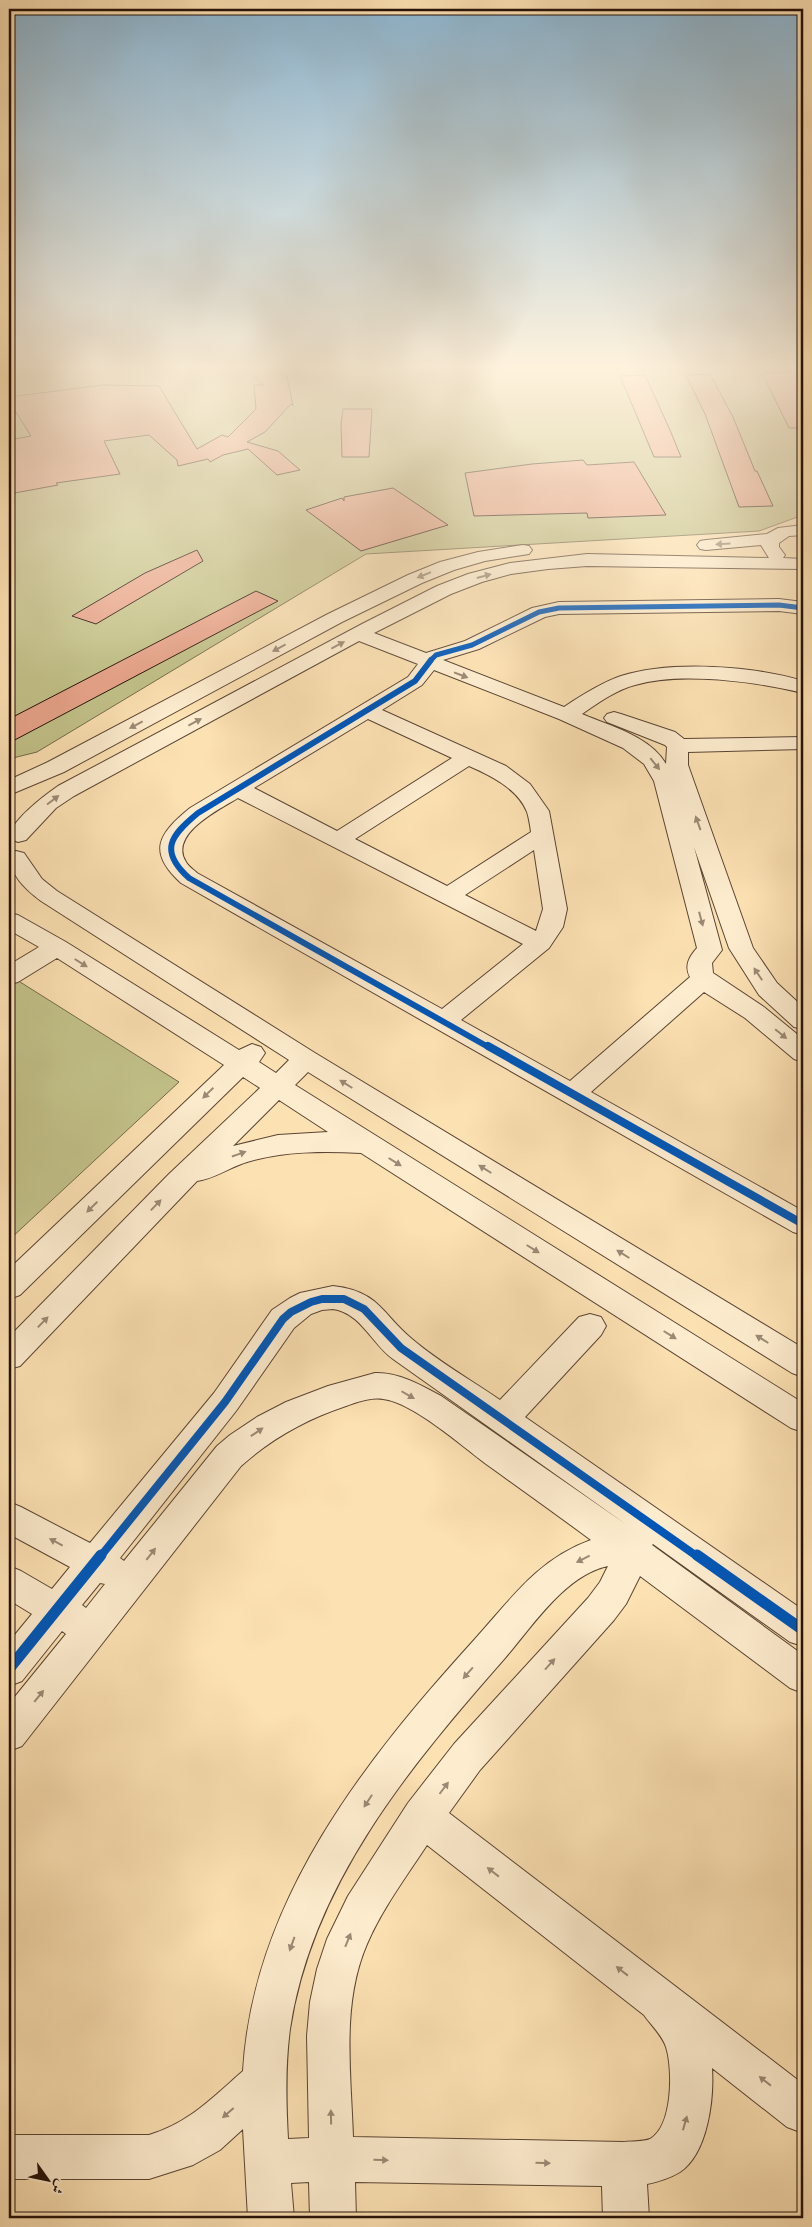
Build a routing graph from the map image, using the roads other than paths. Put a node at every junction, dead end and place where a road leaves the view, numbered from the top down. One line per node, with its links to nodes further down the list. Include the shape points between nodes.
1 (801, 529): 2 (street, via 781,533)
2 (771, 540): 3 (street, via 772,552); 5 (street, one-way to 5, via 565,547 484,556 415,578)
3 (802, 564): 6 (street, one-way to 3, via 475,578 548,563 628,560)
4 (803, 608): 7 (street, via 779,605 559,608 539,612 472,645)
5 (340, 616): 6 (street); 16 (street, one-way to 16, via 56,767)
6 (370, 628): 7 (street); 8 (street); 20 (street, one-way to 6, via 48,803 66,790)
7 (450, 650): 8 (street, via 436,655); 10 (street)
8 (429, 662): 10 (street, one-way to 10); 11 (street, via 415,681)
9 (803, 687): 10 (street, via 763,677 726,674 655,675 629,680)
10 (574, 710): 12 (street)
11 (368, 711): 15 (street); 17 (street)
12 (638, 737): 14 (street, via 667,737); 26 (street, one-way to 26, via 664,781)
13 (803, 743): 14 (street)
14 (678, 746): 25 (street, one-way to 14, via 677,765)
15 (468, 757): 18 (street, via 498,771 522,789 538,811); 19 (street)
16 (9, 788)
17 (238, 789): 19 (street); 29 (street, via 179,828 171,845 174,863 189,878)
18 (544, 834): 21 (street); 23 (street, via 555,909 551,927)
19 (338, 840): 21 (street)
20 (13, 845): 31 (street, via 30,879 49,896)
21 (448, 896): 23 (street)
22 (9, 920): 24 (street)
23 (540, 943): 29 (street)
24 (56, 947): 27 (street); 34 (street, one-way to 34)
25 (741, 948): 26 (street); 30 (street, one-way to 25, via 768,989)
26 (710, 950): 28 (street, via 699,963)
27 (9, 976)
28 (703, 979): 32 (street, one-way to 32, via 746,1006); 36 (street)
29 (444, 1021): 36 (street)
30 (803, 1021)
31 (270, 1037): 33 (street); 34 (street)
32 (803, 1053)
33 (306, 1059): 35 (street); 44 (street, one-way to 33)
34 (239, 1063): 35 (street); 40 (street, one-way to 40)
35 (276, 1087): 37 (street); 38 (street)
36 (573, 1093): 39 (street)
37 (364, 1143): 38 (street, one-way to 37, via 212,1163 248,1150 326,1140); 47 (street, one-way to 47)
38 (179, 1181): 43 (street, one-way to 38)
39 (803, 1224)
40 (9, 1287)
41 (590, 1326): 46 (street)
42 (401, 1348): 45 (street); 46 (street); 50 (street, via 363,1308 350,1301 320,1298 293,1309 225,1402)
43 (9, 1356)
44 (803, 1364)
45 (368, 1387): 49 (street, one-way to 49, via 402,1390); 52 (street, one-way to 45, via 207,1482 249,1438 297,1410)
46 (503, 1419): 49 (street)
47 (803, 1419)
48 (9, 1516): 50 (street, one-way to 48)
49 (640, 1535): 55 (street); 57 (street); 59 (street, one-way to 49, via 467,1757 602,1609 623,1575); 61 (street, one-way to 61, via 578,1561 544,1588 422,1725 393,1764 338,1848 312,1895 290,1947 267,2034)
50 (96, 1562): 52 (street); 53 (street)
51 (9, 1582): 53 (street)
52 (130, 1582): 54 (street)
53 (56, 1610): 54 (street); 56 (street)
54 (92, 1630): 58 (street, one-way to 54)
55 (803, 1630)
56 (9, 1669)
57 (803, 1676)
58 (9, 1733)
59 (422, 1817): 60 (street, one-way to 59); 64 (street, one-way to 59, via 328,2036 338,1970 348,1938 362,1910)
60 (659, 2000): 62 (street, one-way to 60); 66 (street, one-way to 60, via 645,2163 665,2156 679,2141 687,2119 692,2078 690,2056 683,2035)
61 (265, 2081): 63 (street, one-way to 63, via 204,2134 177,2149 149,2157); 65 (street)
62 (803, 2111)
63 (9, 2157)
64 (332, 2159): 65 (street); 66 (street, one-way to 66); 68 (street)
65 (267, 2162): 67 (street)
66 (623, 2164): 69 (street)
67 (271, 2218)
68 (332, 2218)
69 (626, 2218)

